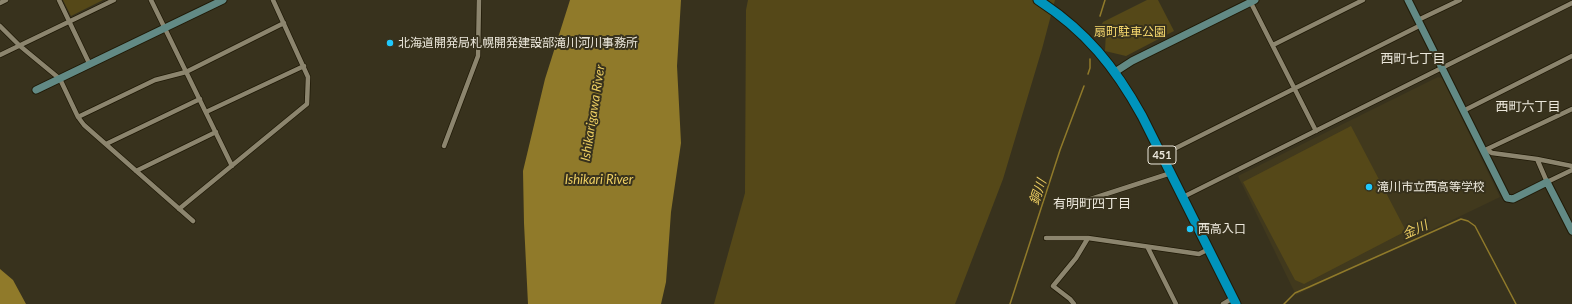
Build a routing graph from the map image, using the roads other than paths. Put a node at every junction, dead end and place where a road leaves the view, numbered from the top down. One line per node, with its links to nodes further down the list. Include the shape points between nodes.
1 (6, 0): 13 (street)
2 (59, 0): 15 (street)
3 (114, 0): 15 (street)
4 (151, 0): 19 (street)
5 (222, 0): 19 (street)
6 (272, 0): 16 (street)
7 (479, 0): 40 (street, via 478,56)
8 (1038, 0): 28 (highway, 451, via 1096,48)
9 (1363, 0): 20 (street)
10 (1408, 0): 17 (street)
11 (1460, 0): 17 (street)
12 (1252, 1): 20 (street); 28 (street, via 1132,61)
13 (0, 3)
14 (1572, 3): 26 (street)
15 (69, 21): 21 (street); 24 (street)
16 (284, 23): 25 (street); 27 (street)
17 (1420, 23): 26 (street); 30 (street)
18 (0, 26): 21 (street)
19 (165, 28): 24 (street); 27 (street)
20 (1273, 45): 30 (street)
21 (20, 46): 22 (street); 29 (street)
22 (0, 55)
23 (1572, 56): 34 (street)
24 (90, 64): 29 (street)
25 (304, 66): 35 (street); 44 (street, via 308,77 307,104)
26 (1442, 68): 34 (street); 37 (street)
27 (186, 72): 32 (street); 36 (street, via 154,80)
28 (1116, 72): 42 (highway, 451)
29 (60, 79): 31 (street); 36 (street)
30 (1294, 89): 37 (street); 42 (street)
31 (36, 90)
32 (200, 99): 35 (street); 39 (street)
33 (1572, 109): 41 (street)
34 (1463, 111): 41 (street)
35 (206, 112): 38 (street)
36 (78, 117): 39 (street)
37 (1316, 131): 50 (street)
38 (216, 132): 44 (street); 47 (street)
39 (106, 144): 47 (street)
40 (444, 146)
41 (1485, 150): 43 (street, via 1492,154); 49 (street, via 1507,198 1513,199)
42 (1162, 155): 48 (highway, 451)
43 (1537, 159): 45 (street); 49 (street)
44 (232, 166): 52 (street)
45 (1572, 166)
46 (1572, 170): 49 (street)
47 (136, 171): 52 (street)
48 (1171, 173): 50 (highway, 451); 51 (street)
49 (1547, 182): 54 (street)
50 (1183, 197): 58 (highway, 451)
51 (1066, 207)
52 (179, 209): 53 (street)
53 (193, 221)
54 (1572, 229)
55 (1046, 238): 56 (street)
56 (1088, 238): 57 (street); 60 (street, via 1076,258 1053,286)
57 (1148, 248): 58 (street, via 1199,254); 61 (street)
58 (1209, 249): 59 (highway, 451)
59 (1235, 301): 62 (street)
60 (1074, 304)
61 (1176, 304)
62 (1223, 304)

